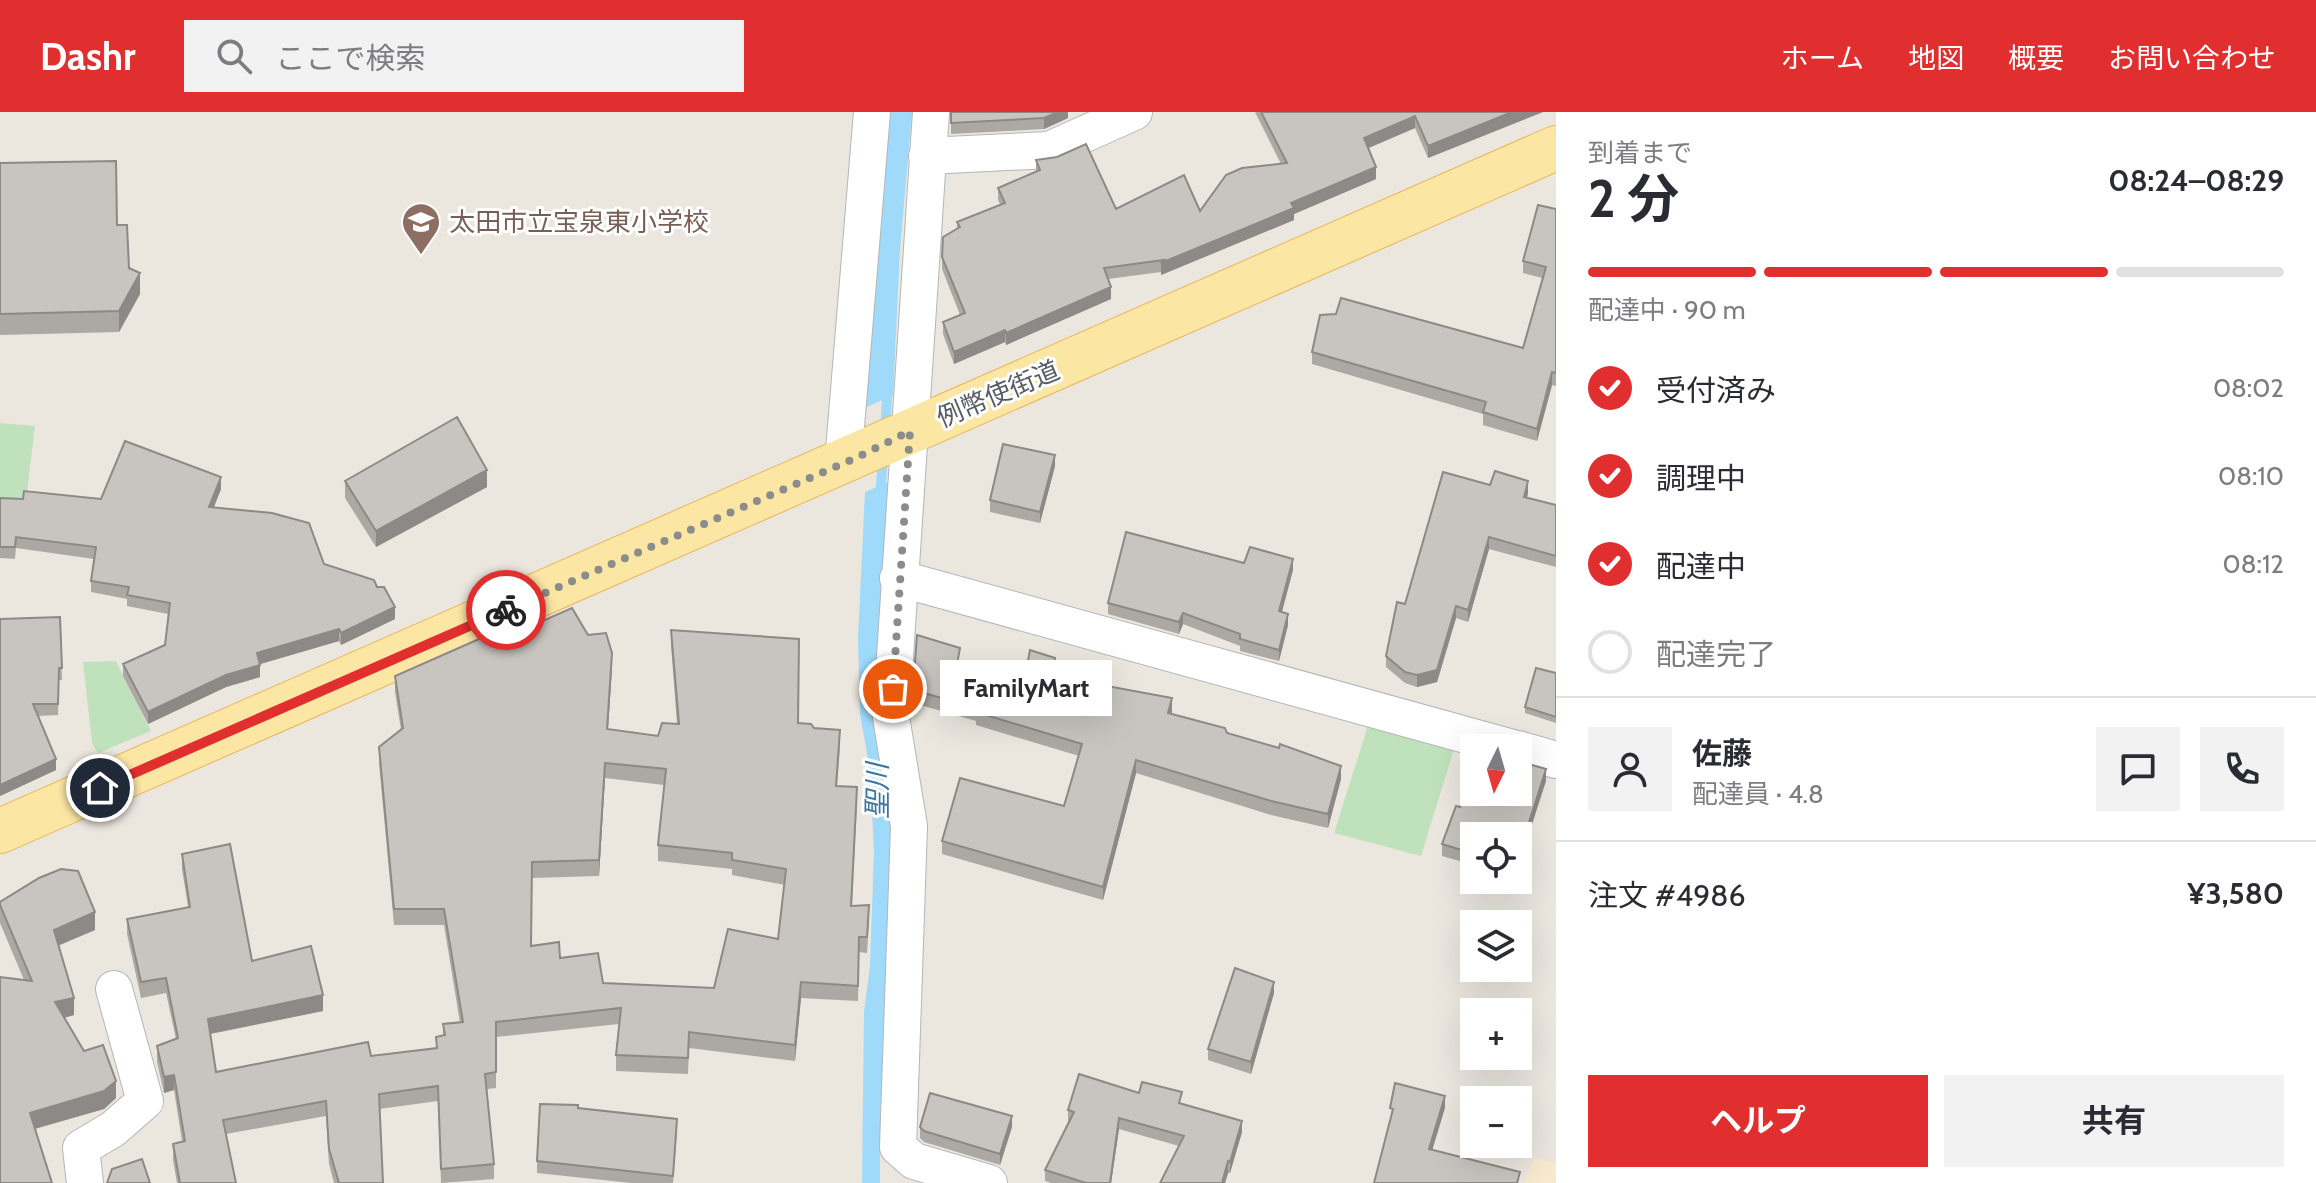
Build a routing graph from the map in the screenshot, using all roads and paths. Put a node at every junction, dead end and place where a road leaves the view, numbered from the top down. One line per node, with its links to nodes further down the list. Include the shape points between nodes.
1 (872, 112): 7 (street)
2 (931, 112): 5 (street)
3 (1134, 112): 5 (street, via 1049,150)
4 (1556, 148): 6 (main road, 例幣使街道)
5 (927, 156): 6 (street)
6 (905, 434): 7 (main road, 例幣使街道); 8 (street)
7 (851, 460): 12 (main road, 例幣使街道)
8 (898, 578): 9 (street); 15 (street, via 891,717 909,826 898,1147 914,1161)
9 (1462, 734)
10 (1532, 753): 11 (street)
11 (1556, 760)
12 (0, 831)
13 (114, 989): 14 (street, via 145,1101 81,1148)
14 (85, 1183)
15 (989, 1183)

